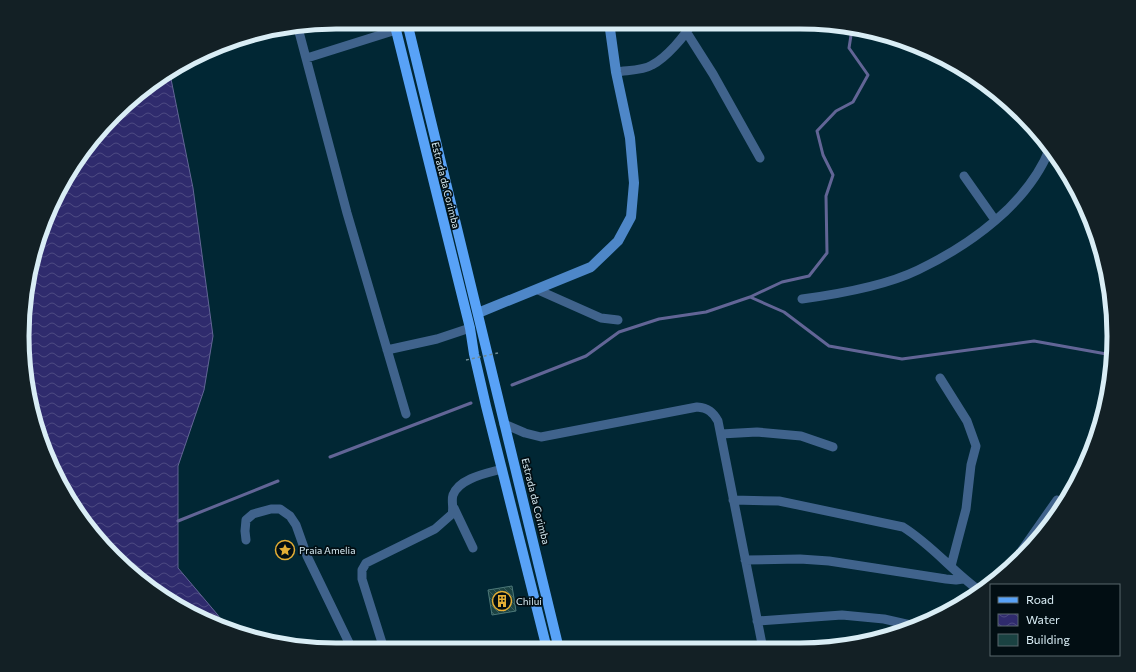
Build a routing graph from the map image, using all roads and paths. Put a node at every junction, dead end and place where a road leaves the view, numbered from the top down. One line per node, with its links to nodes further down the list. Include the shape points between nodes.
1 (387, 29): 8 (street)
2 (396, 29): 18 (main road, Estrada da Corimba)
3 (410, 29): 16 (main road, Estrada da Corimba)
4 (610, 29): 9 (street)
5 (689, 29): 7 (street)
6 (299, 32): 8 (street)
7 (687, 33): 9 (street, via 652,65); 11 (street)
8 (307, 58): 19 (street, via 347,213)
9 (616, 72): 14 (street, via 630,138 634,183 631,217 618,241 591,267)
10 (1047, 153): 13 (street, via 1030,184)
11 (760, 158)
12 (964, 176): 13 (street)
13 (995, 220): 15 (street, via 955,249 917,271 849,291)
14 (538, 290): 16 (street); 17 (street, via 601,318)
15 (802, 299)
16 (478, 313): 24 (main road, Estrada da Corimba)
17 (618, 320)
18 (470, 328): 19 (street, via 437,339); 21 (main road, Estrada da Corimba)
19 (388, 350): 23 (street)
20 (498, 353): 21 (path, bridge)
21 (472, 359): 27 (main road, Estrada da Corimba)
22 (940, 378): 35 (street, via 967,421 976,446 966,509)
23 (406, 414)
24 (504, 424): 25 (street, via 541,437 697,407 707,408 714,414); 43 (main road, Estrada da Corimba)
25 (721, 434): 26 (street, via 757,432 801,436); 28 (street)
26 (833, 447)
27 (502, 468): 30 (street, via 456,490 453,496); 42 (main road, Estrada da Corimba)
28 (733, 500): 34 (street); 35 (street, via 779,501 903,527)
29 (1057, 500): 32 (street)
30 (454, 508): 33 (street); 41 (street, via 452,514 435,529 366,563 362,570 362,579)
31 (246, 540): 40 (street, via 246,520 254,514 280,509 290,516)
32 (1029, 540)
33 (473, 548)
34 (745, 560): 36 (street, via 829,560 946,579); 38 (street)
35 (951, 566): 36 (street)
36 (963, 579): 37 (street)
37 (976, 588)
38 (757, 621): 39 (street, via 842,615); 44 (street)
39 (907, 624)
40 (349, 643)
41 (382, 643)
42 (546, 643)
43 (558, 643)
44 (762, 643)

